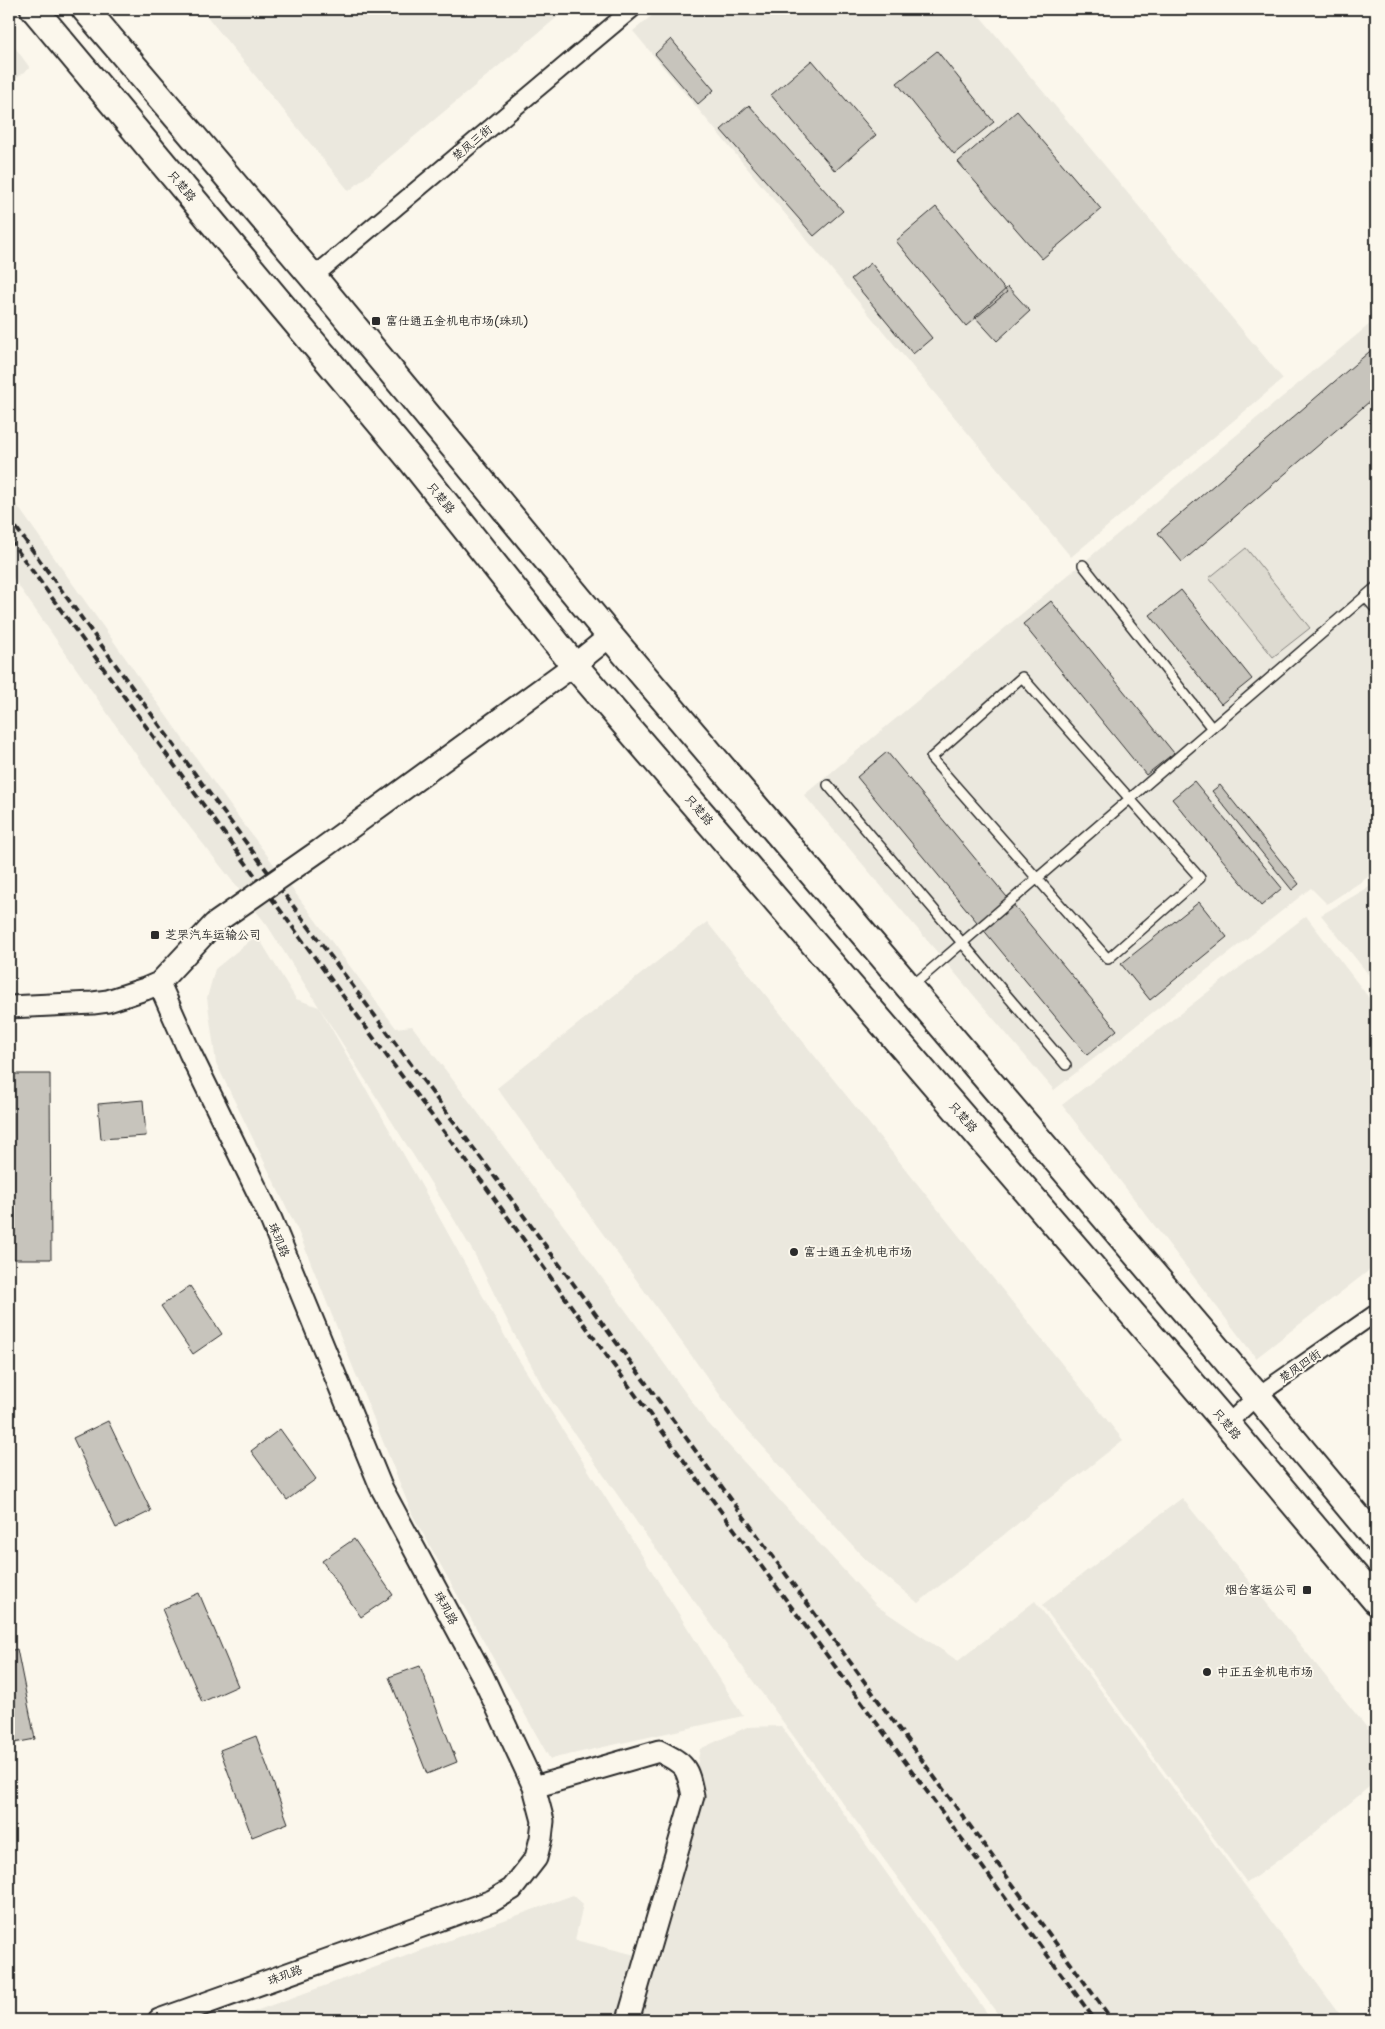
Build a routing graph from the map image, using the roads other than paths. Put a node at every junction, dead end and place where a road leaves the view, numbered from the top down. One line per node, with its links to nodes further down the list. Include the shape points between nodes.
1 (34, 9): 10 (main road, 只楚路, via 411,460)
2 (85, 9): 4 (main road)
3 (632, 9): 4 (street, 楚凤三街)
4 (313, 277): 9 (main road)
5 (1083, 565): 11 (lane)
6 (1376, 587): 7 (lane)
7 (1365, 597): 8 (lane); 11 (lane)
8 (1376, 609)
9 (610, 636): 10 (street); 17 (main road)
10 (574, 665): 16 (street, bridge, via 214,924); 22 (main road, 只楚路)
11 (1211, 727): 13 (lane)
12 (828, 785): 15 (lane)
13 (1130, 798): 14 (lane); 14 (lane, via 1200,878 1108,959); 14 (lane, via 1022,677 931,758)
14 (1037, 879): 15 (lane)
15 (963, 942): 17 (lane); 19 (lane)
16 (159, 983): 18 (street, via 108,1001); 25 (street, 珠玑路, via 270,1217 381,1487 482,1675)
17 (909, 988): 21 (main road)
18 (9, 1007)
19 (1066, 1064)
20 (1376, 1313): 21 (street, 楚凤四街)
21 (1257, 1396): 22 (street, 楚凤四街); 23 (main road)
22 (1227, 1424): 24 (main road, 只楚路)
23 (1376, 1539)
24 (1376, 1601)
25 (534, 1787): 26 (street, 珠玑路, via 543,1821 541,1838 536,1858 512,1889 492,1901); 27 (street, via 660,1751 680,1762 689,1776 693,1796)
26 (159, 2020)
27 (628, 2020)

